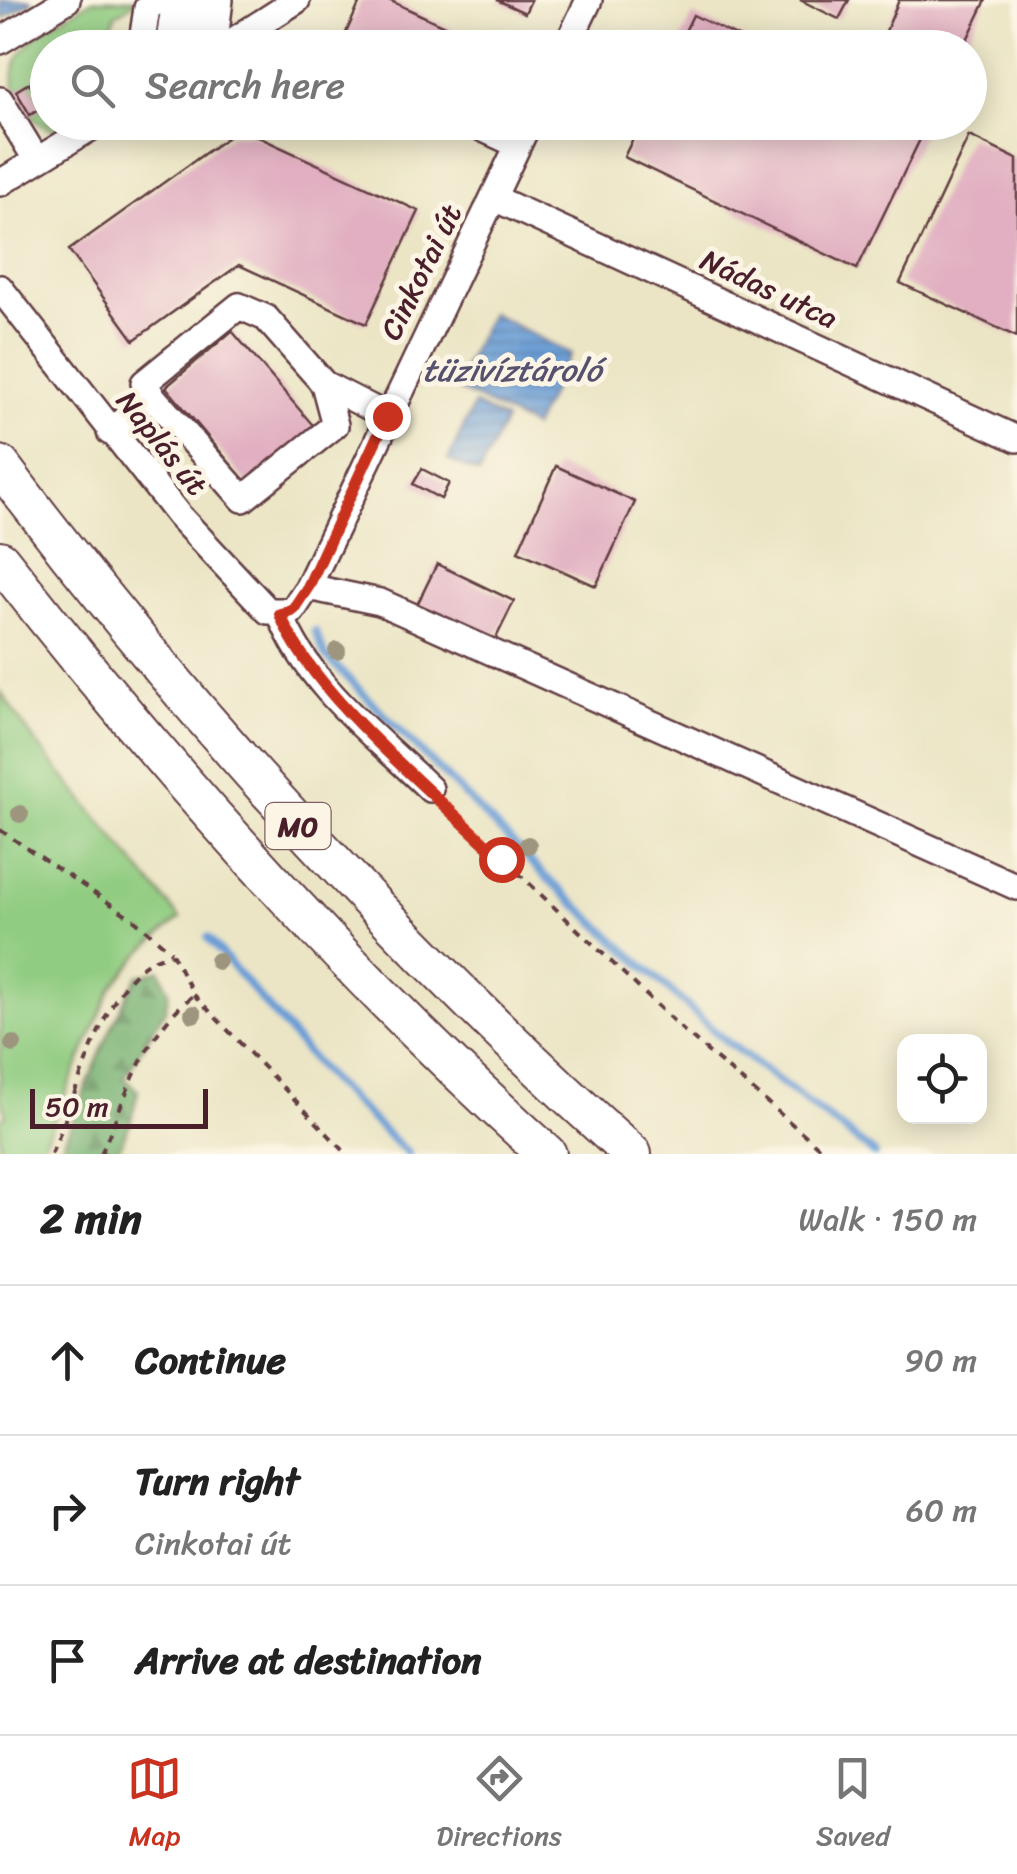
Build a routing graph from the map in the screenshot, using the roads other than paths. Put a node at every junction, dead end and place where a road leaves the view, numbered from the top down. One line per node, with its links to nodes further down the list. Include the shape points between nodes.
1 (67, 0): 14 (street)
2 (159, 0): 8 (street, via 147,8)
3 (175, 0): 9 (street)
4 (197, 0): 10 (street)
5 (220, 0): 11 (street)
6 (297, 0): 12 (street)
7 (589, 0): 13 (street)
8 (144, 30)
9 (171, 30)
10 (193, 30)
11 (216, 30)
12 (250, 30)
13 (575, 30)
14 (0, 41)
15 (0, 100): 18 (street)
16 (69, 140): 18 (street)
17 (520, 140): 20 (street, Cinkotai út)
18 (36, 159): 19 (street)
19 (0, 183)
20 (494, 198): 24 (street, Cinkotai út); 26 (street, Nádas utca)
21 (0, 288): 25 (street, Naplás út)
22 (324, 384): 23 (street, via 266,318 240,306 144,383); 23 (street, via 335,424 244,499); 24 (street)
23 (152, 396): 25 (street)
24 (387, 416): 29 (street, Cinkotai út)
25 (110, 432): 30 (street, Naplás út, via 268,611)
26 (1017, 439)
27 (0, 465): 34 (highway, M0, via 248,773 426,961)
28 (0, 560): 33 (highway, M0, via 136,728 292,903)
29 (308, 587): 30 (street, Cinkotai út); 32 (street, via 380,602)
30 (286, 612): 31 (street, via 292,646 331,694)
31 (430, 789)
32 (1017, 887)
33 (548, 1154)
34 (632, 1154)

